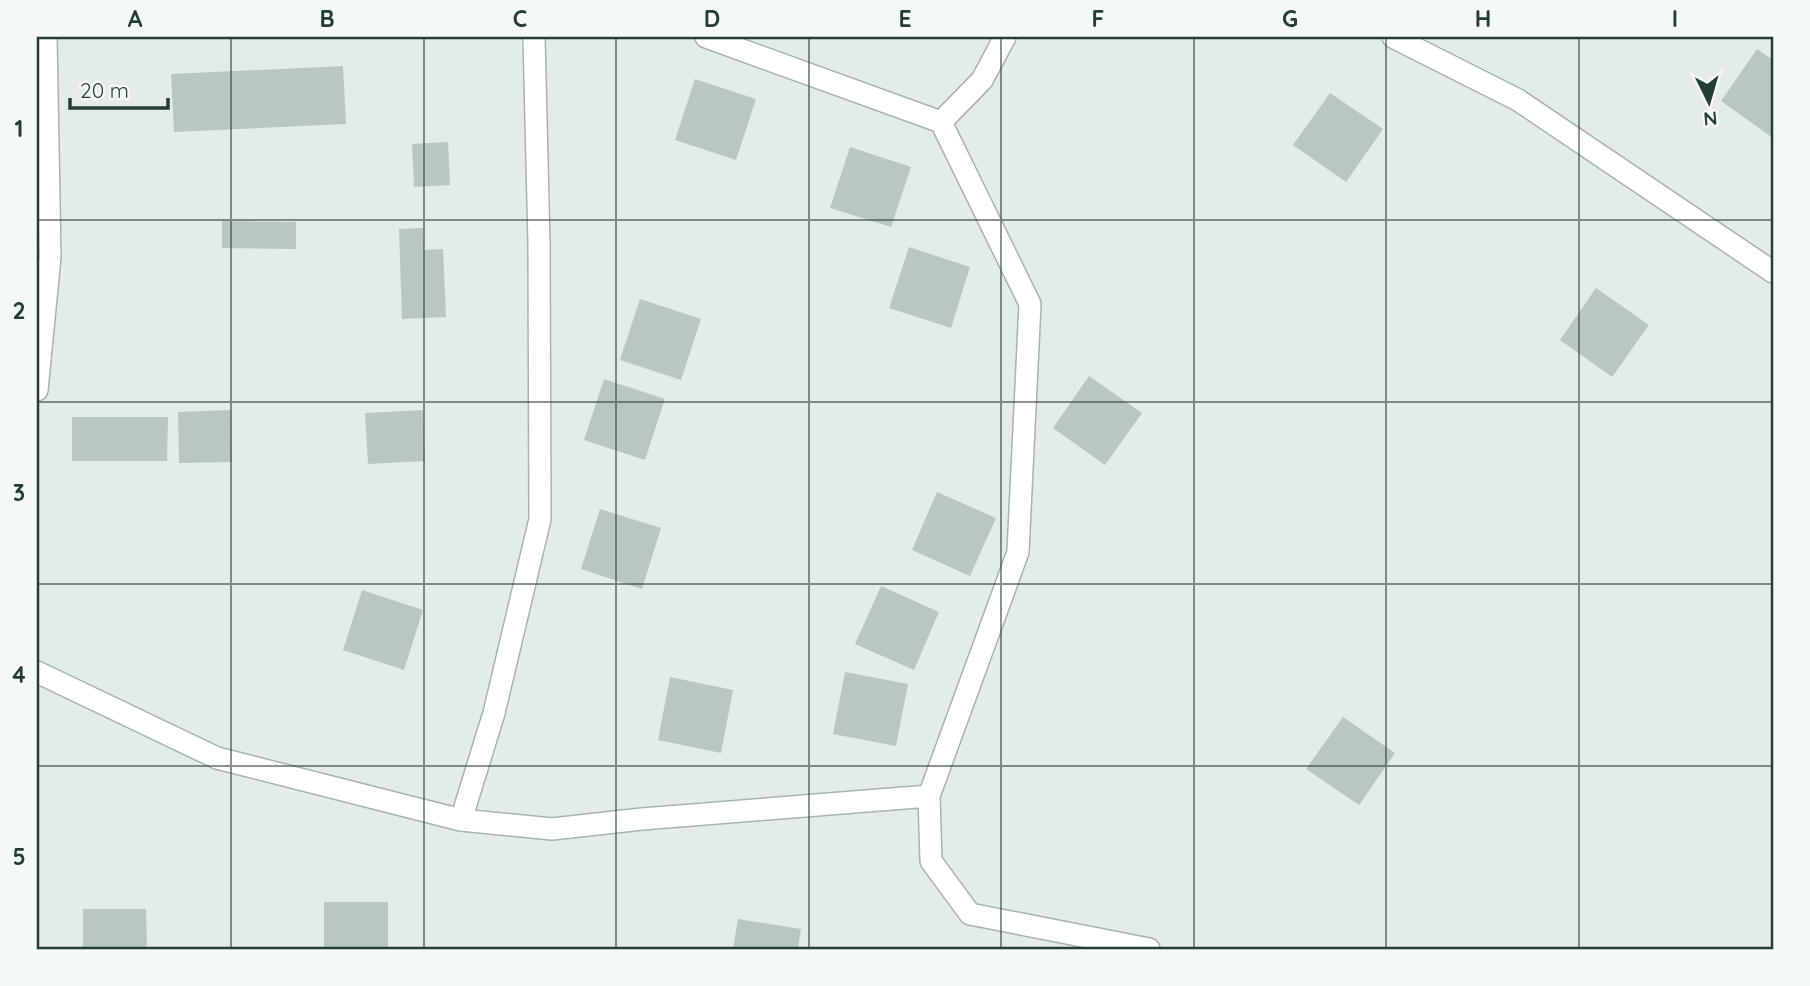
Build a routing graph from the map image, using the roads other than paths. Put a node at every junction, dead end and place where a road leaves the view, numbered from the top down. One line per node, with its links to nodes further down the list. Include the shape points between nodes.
1 (46, 37): 8 (street, via 50,257)
2 (534, 37): 11 (street, via 540,519 494,713)
3 (706, 37): 6 (street)
4 (1005, 37): 6 (street, via 982,80)
5 (1393, 37): 7 (street, via 1518,100)
6 (941, 122): 10 (street, via 1030,304 1018,552)
7 (1773, 272)
8 (37, 390)
9 (37, 672): 11 (street, via 217,758)
10 (929, 796): 11 (street, via 552,829); 12 (street, via 931,861 970,914)
11 (461, 820)
12 (1149, 949)

